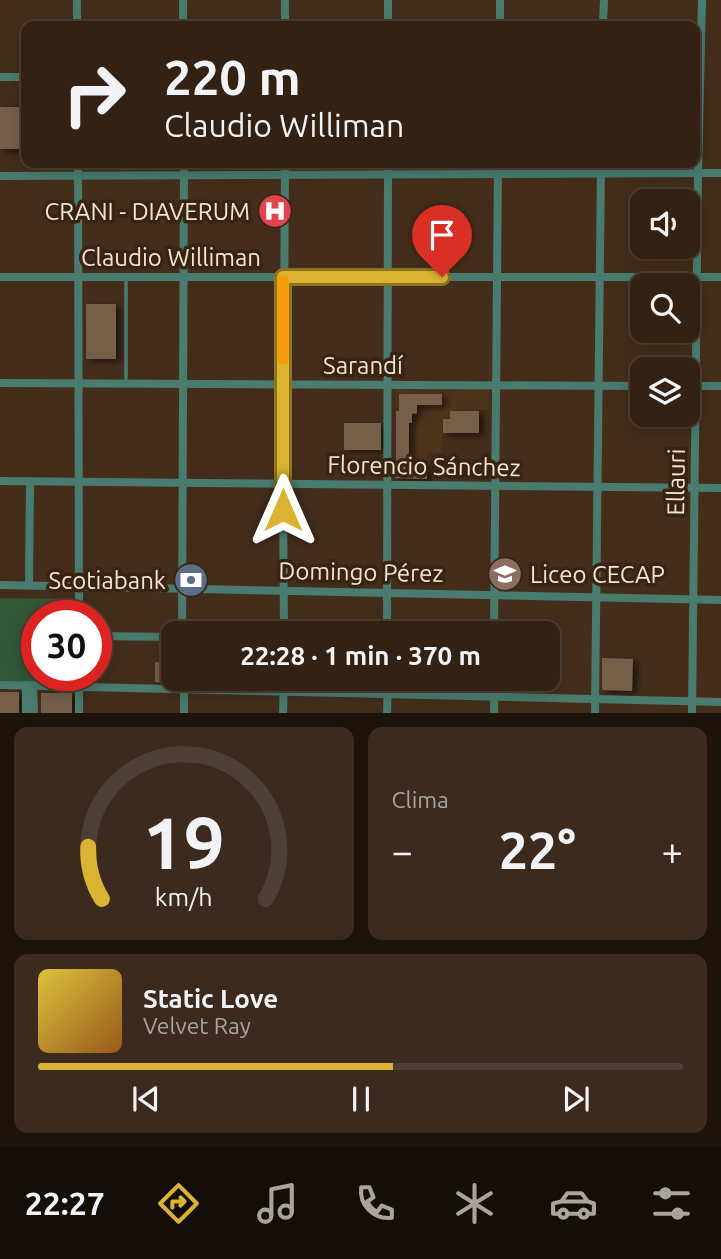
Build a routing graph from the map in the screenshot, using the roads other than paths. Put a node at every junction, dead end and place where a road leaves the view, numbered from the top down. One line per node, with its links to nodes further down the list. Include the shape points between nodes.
1 (77, 0): 8 (street)
2 (183, 0): 9 (street)
3 (285, 0): 10 (street)
4 (388, 0): 11 (street)
5 (500, 0): 12 (street)
6 (604, 0): 13 (street)
7 (702, 0): 14 (street, Ellauri)
8 (78, 21)
9 (183, 21)
10 (285, 21)
11 (388, 21)
12 (500, 21)
13 (603, 21)
14 (700, 34)
15 (0, 77): 16 (street)
16 (21, 77)
17 (78, 168): 32 (street)
18 (184, 168): 27 (street)
19 (285, 168): 30 (street)
20 (388, 168): 28 (street)
21 (498, 168): 29 (street)
22 (601, 168): 24 (street)
23 (698, 168): 25 (street, Ellauri)
24 (601, 173): 25 (street); 29 (street); 41 (street)
25 (698, 173): 26 (street); 33 (street, Ellauri)
26 (721, 173)
27 (184, 174): 30 (street); 32 (street); 37 (street)
28 (388, 174): 29 (street); 30 (street); 39 (street)
29 (498, 174): 40 (street)
30 (285, 175): 38 (street)
31 (0, 176): 32 (street)
32 (79, 176): 35 (street)
33 (698, 273)
34 (0, 277): 35 (street, Claudio Williman)
35 (78, 277): 36 (street, Claudio Williman); 46 (street)
36 (126, 277): 37 (street, Claudio Williman); 47 (lane)
37 (183, 277): 38 (street, Claudio Williman); 48 (street)
38 (283, 277): 39 (street, Claudio Williman); 49 (street)
39 (387, 277): 40 (street, Claudio Williman); 50 (street)
40 (496, 277): 41 (street, Claudio Williman); 51 (street)
41 (599, 277): 42 (street, Claudio Williman); 52 (street)
42 (630, 277)
43 (700, 277): 44 (street, Claudio Williman)
44 (721, 277)
45 (0, 383): 46 (street, Sarandí)
46 (79, 383): 47 (street, Sarandí); 59 (street)
47 (126, 383): 48 (street, Sarandí)
48 (183, 383): 49 (street, Sarandí); 60 (street)
49 (283, 384): 50 (street, Sarandí); 61 (street)
50 (386, 384): 51 (street, Sarandí); 62 (street)
51 (495, 385): 52 (street, Sarandí); 63 (street)
52 (598, 386): 53 (street, Sarandí); 64 (street)
53 (630, 386)
54 (700, 386): 55 (street)
55 (721, 386)
56 (693, 427): 65 (street, Ellauri)
57 (0, 481): 58 (street, Florencio Sánchez)
58 (30, 481): 59 (street, Florencio Sánchez); 68 (street)
59 (79, 482): 60 (street, Florencio Sánchez); 69 (street)
60 (183, 483): 61 (street, Florencio Sánchez); 70 (street)
61 (283, 484): 62 (street, Florencio Sánchez); 71 (street)
62 (388, 484): 63 (street, Florencio Sánchez); 72 (street)
63 (494, 485): 64 (street, Florencio Sánchez); 73 (street)
64 (597, 488): 65 (street, Florencio Sánchez); 74 (street)
65 (695, 488): 66 (street, Florencio Sánchez); 75 (street, Ellauri)
66 (721, 488)
67 (0, 585): 68 (street, Domingo Pérez)
68 (29, 586): 69 (street, Domingo Pérez)
69 (79, 587): 70 (street, Domingo Pérez); 76 (street)
70 (183, 588): 71 (street, Domingo Pérez); 78 (street)
71 (284, 590): 72 (street, Domingo Pérez); 79 (street)
72 (387, 592): 73 (street, Domingo Pérez); 80 (street)
73 (494, 595): 74 (street, Domingo Pérez); 81 (street)
74 (596, 597): 75 (street, Domingo Pérez); 98 (street)
75 (694, 599): 77 (street, Domingo Pérez); 99 (street, Ellauri)
76 (79, 600)
77 (721, 600)
78 (182, 621)
79 (284, 621)
80 (387, 621)
81 (494, 621)
82 (112, 636): 83 (street)
83 (161, 637)
84 (0, 685): 85 (street)
85 (21, 685)
86 (161, 685): 87 (street)
87 (112, 686)
88 (28, 691): 101 (street)
89 (30, 691): 102 (street)
90 (79, 691): 103 (street)
91 (184, 691): 104 (street)
92 (272, 691): 95 (street)
93 (388, 691): 96 (street)
94 (494, 691): 97 (street)
95 (284, 692): 96 (street); 105 (street)
96 (388, 694): 97 (street); 106 (street)
97 (494, 696): 98 (street); 107 (street)
98 (595, 699): 99 (street); 108 (street)
99 (693, 702): 100 (street); 109 (street, Ellauri)
100 (721, 702)
101 (26, 713)
102 (34, 713)
103 (79, 713)
104 (184, 713)
105 (283, 713)
106 (387, 713)
107 (494, 713)
108 (595, 713)
109 (692, 713)

